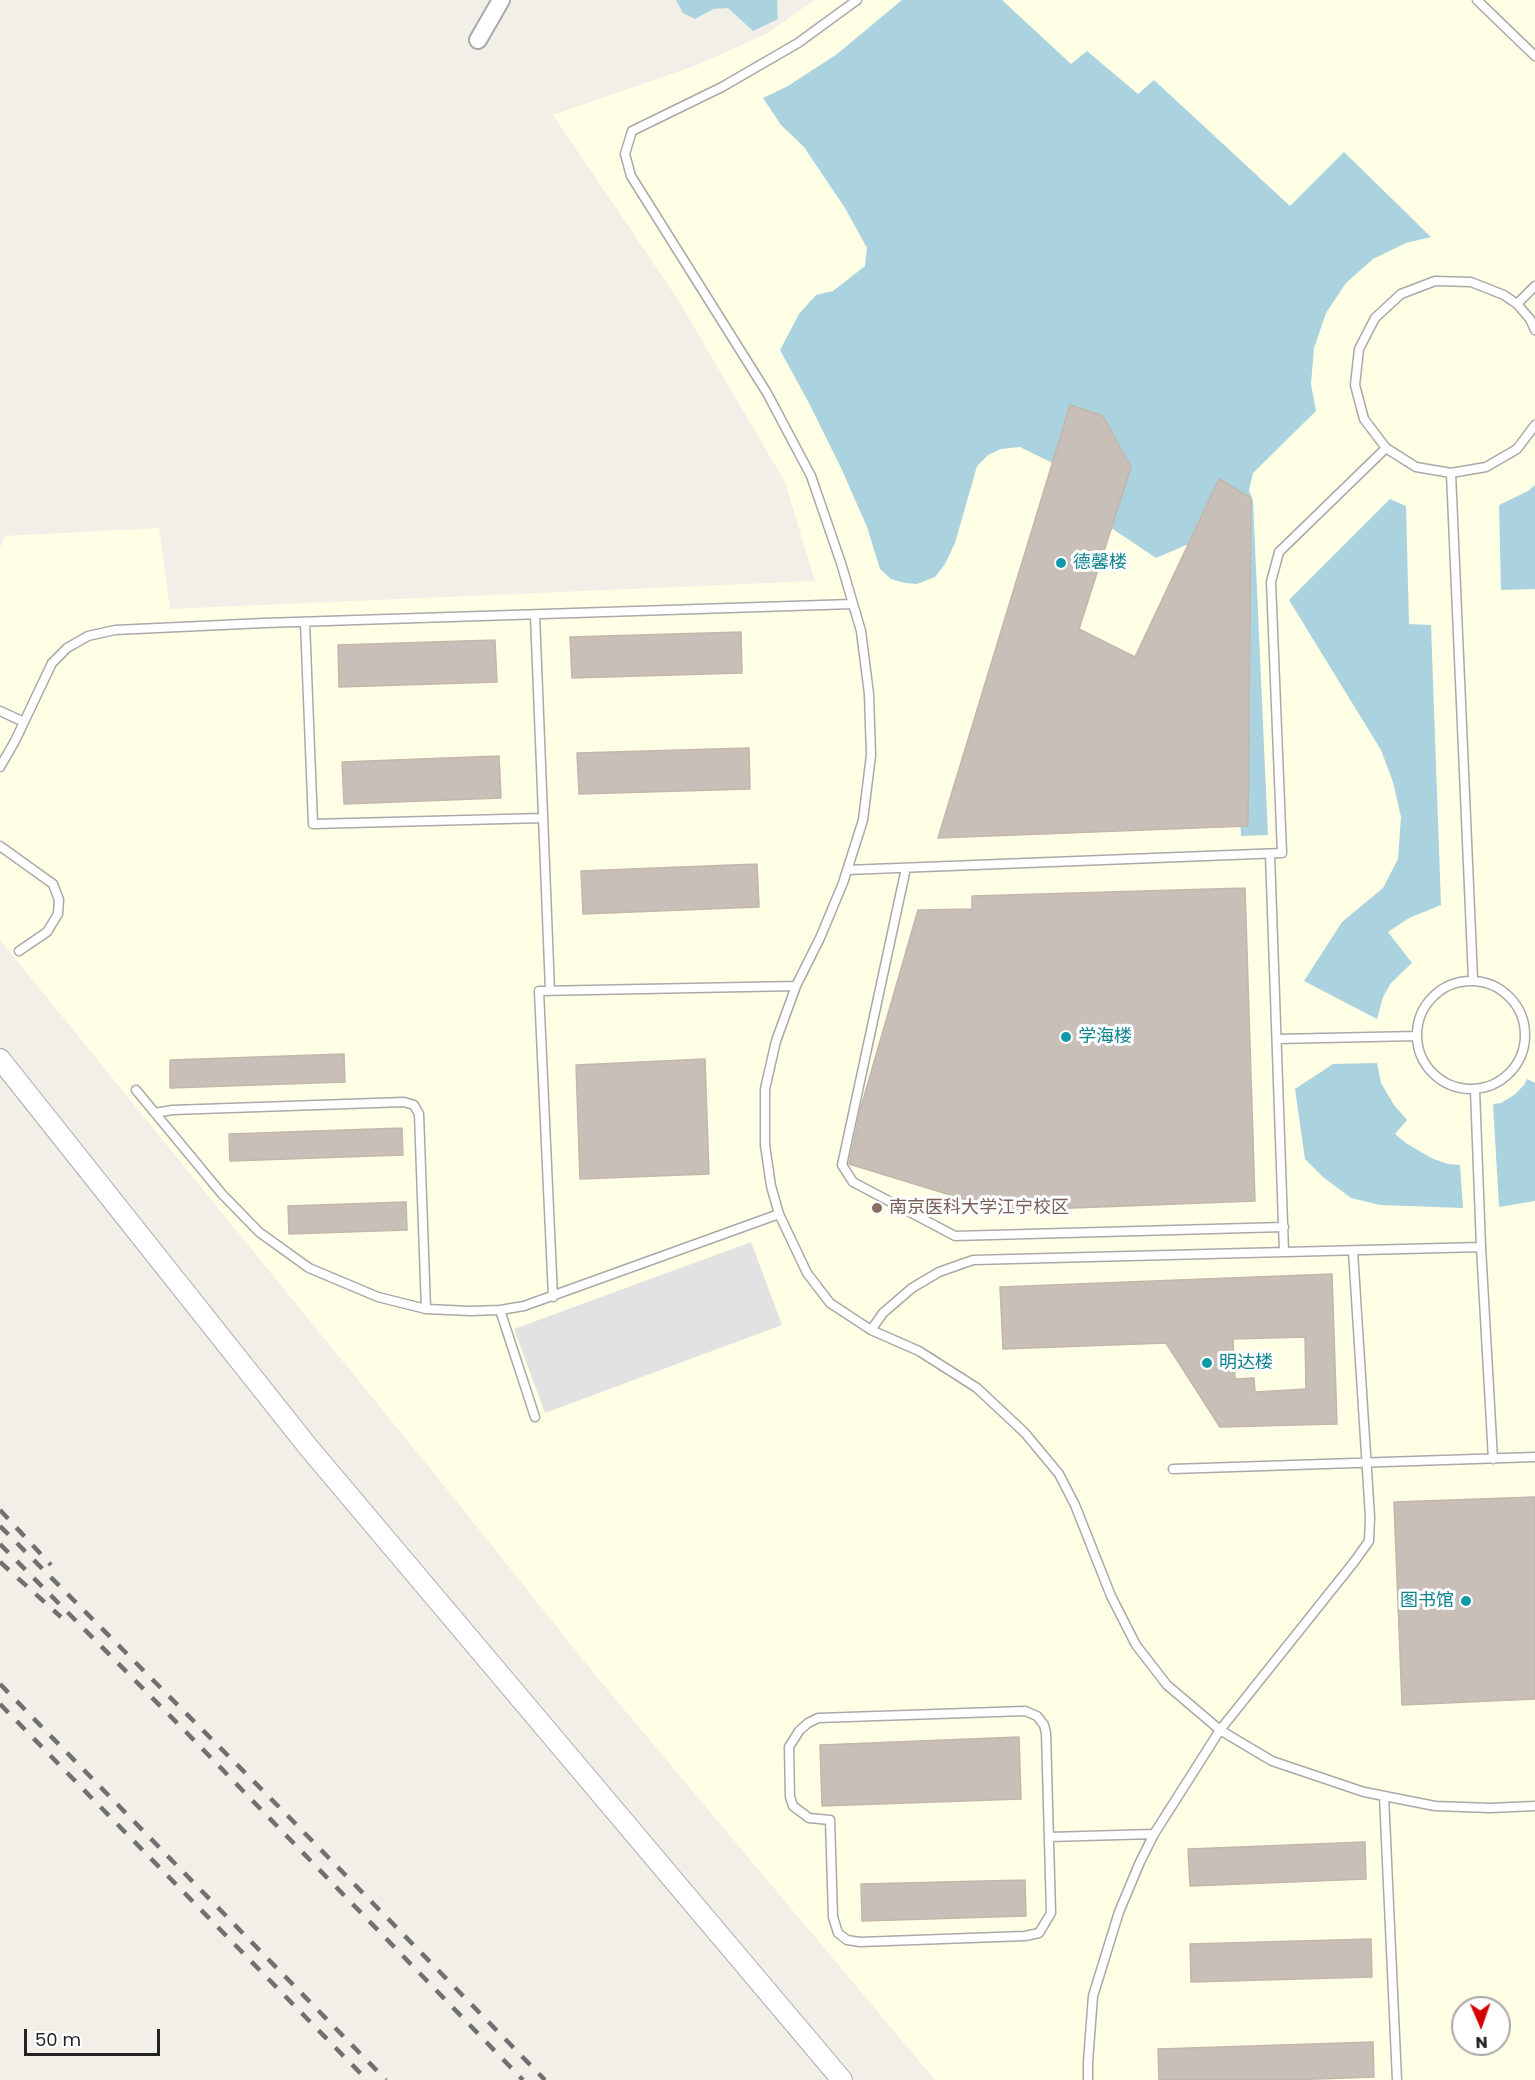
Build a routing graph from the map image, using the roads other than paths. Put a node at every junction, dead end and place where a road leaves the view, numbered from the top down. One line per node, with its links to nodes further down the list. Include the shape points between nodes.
1 (501, 0): 4 (street)
2 (857, 0): 12 (lane, via 798,43 722,87 632,131 625,154 631,176 768,393 811,476)
3 (1477, 0): 5 (lane)
4 (478, 40)
5 (1535, 56)
6 (1535, 286): 7 (lane)
7 (1517, 304): 8 (lane); 10 (lane, via 1471,282 1435,282 1401,294 1375,318 1359,349 1355,385 1364,419)
8 (1535, 330)
9 (1535, 425): 11 (lane, via 1517,449 1486,467)
10 (1386, 448): 11 (lane, via 1416,467); 20 (lane, via 1279,552 1271,582 1282,853)
11 (1451, 473): 24 (lane)
12 (853, 604): 13 (lane); 22 (lane, via 861,631 869,694 872,755 863,820)
13 (535, 615): 14 (lane); 18 (lane)
14 (305, 622): 16 (lane, via 114,630 88,636 52,663); 18 (lane, via 313,824)
15 (0, 711): 16 (lane)
16 (24, 722): 17 (lane)
17 (0, 767)
18 (543, 818): 26 (lane)
19 (0, 846): 23 (lane, via 53,884 59,900 58,914 47,932)
20 (1270, 854): 21 (lane); 28 (lane)
21 (906, 868): 22 (lane); 34 (lane, via 842,1165 853,1182 955,1236)
22 (847, 870): 25 (lane)
23 (19, 951)
24 (1473, 980): 27 (lane, via 1453,983 1433,994 1420,1014); 31 (lane, via 1498,986 1515,1001 1525,1022 1526,1045 1517,1066 1500,1082)
25 (796, 986): 26 (lane); 33 (lane, via 776,1041 765,1089 765,1145)
26 (550, 991): 38 (lane, via 540,991)
27 (1416, 1036): 28 (lane); 31 (lane, via 1421,1058 1435,1077 1455,1088)
28 (1277, 1039): 34 (lane)
29 (0, 1059): 52 (street, via 309,1448)
30 (136, 1090): 32 (lane)
31 (1475, 1090): 35 (lane)
32 (155, 1113): 39 (lane, via 222,1194 275,1244 309,1268 378,1297); 39 (lane, via 404,1102 414,1105 419,1114)
33 (778, 1214): 38 (lane); 41 (lane, via 807,1273 830,1303)
34 (1284, 1227): 37 (lane)
35 (1481, 1247): 36 (lane); 44 (lane)
36 (1353, 1251): 37 (lane); 45 (lane)
37 (1284, 1252): 41 (lane, via 973,1260 939,1272 912,1288 883,1313)
38 (553, 1297): 40 (lane)
39 (426, 1309): 40 (lane)
40 (500, 1310): 42 (lane)
41 (871, 1330): 47 (lane, via 919,1351 977,1388 1025,1433 1059,1474 1136,1645 1167,1685)
42 (536, 1417)
43 (1535, 1457): 44 (lane)
44 (1493, 1459): 45 (lane)
45 (1366, 1463): 46 (lane); 47 (lane, via 1369,1541)
46 (1173, 1469)
47 (1220, 1730): 48 (lane, via 1272,1761); 50 (lane)
48 (1384, 1796): 49 (lane, via 1435,1806); 54 (lane)
49 (1535, 1806)
50 (1154, 1834): 51 (lane); 53 (lane, via 1119,1912 1092,1996)
51 (1049, 1837): 51 (lane, via 1046,1732 1037,1716 1025,1711 818,1718 799,1731 789,1747 793,1806 809,1818 830,1820 833,1917 838,1933 847,1940 1039,1933 1051,1914)
52 (842, 2080)
53 (1089, 2080)
54 (1397, 2080)

